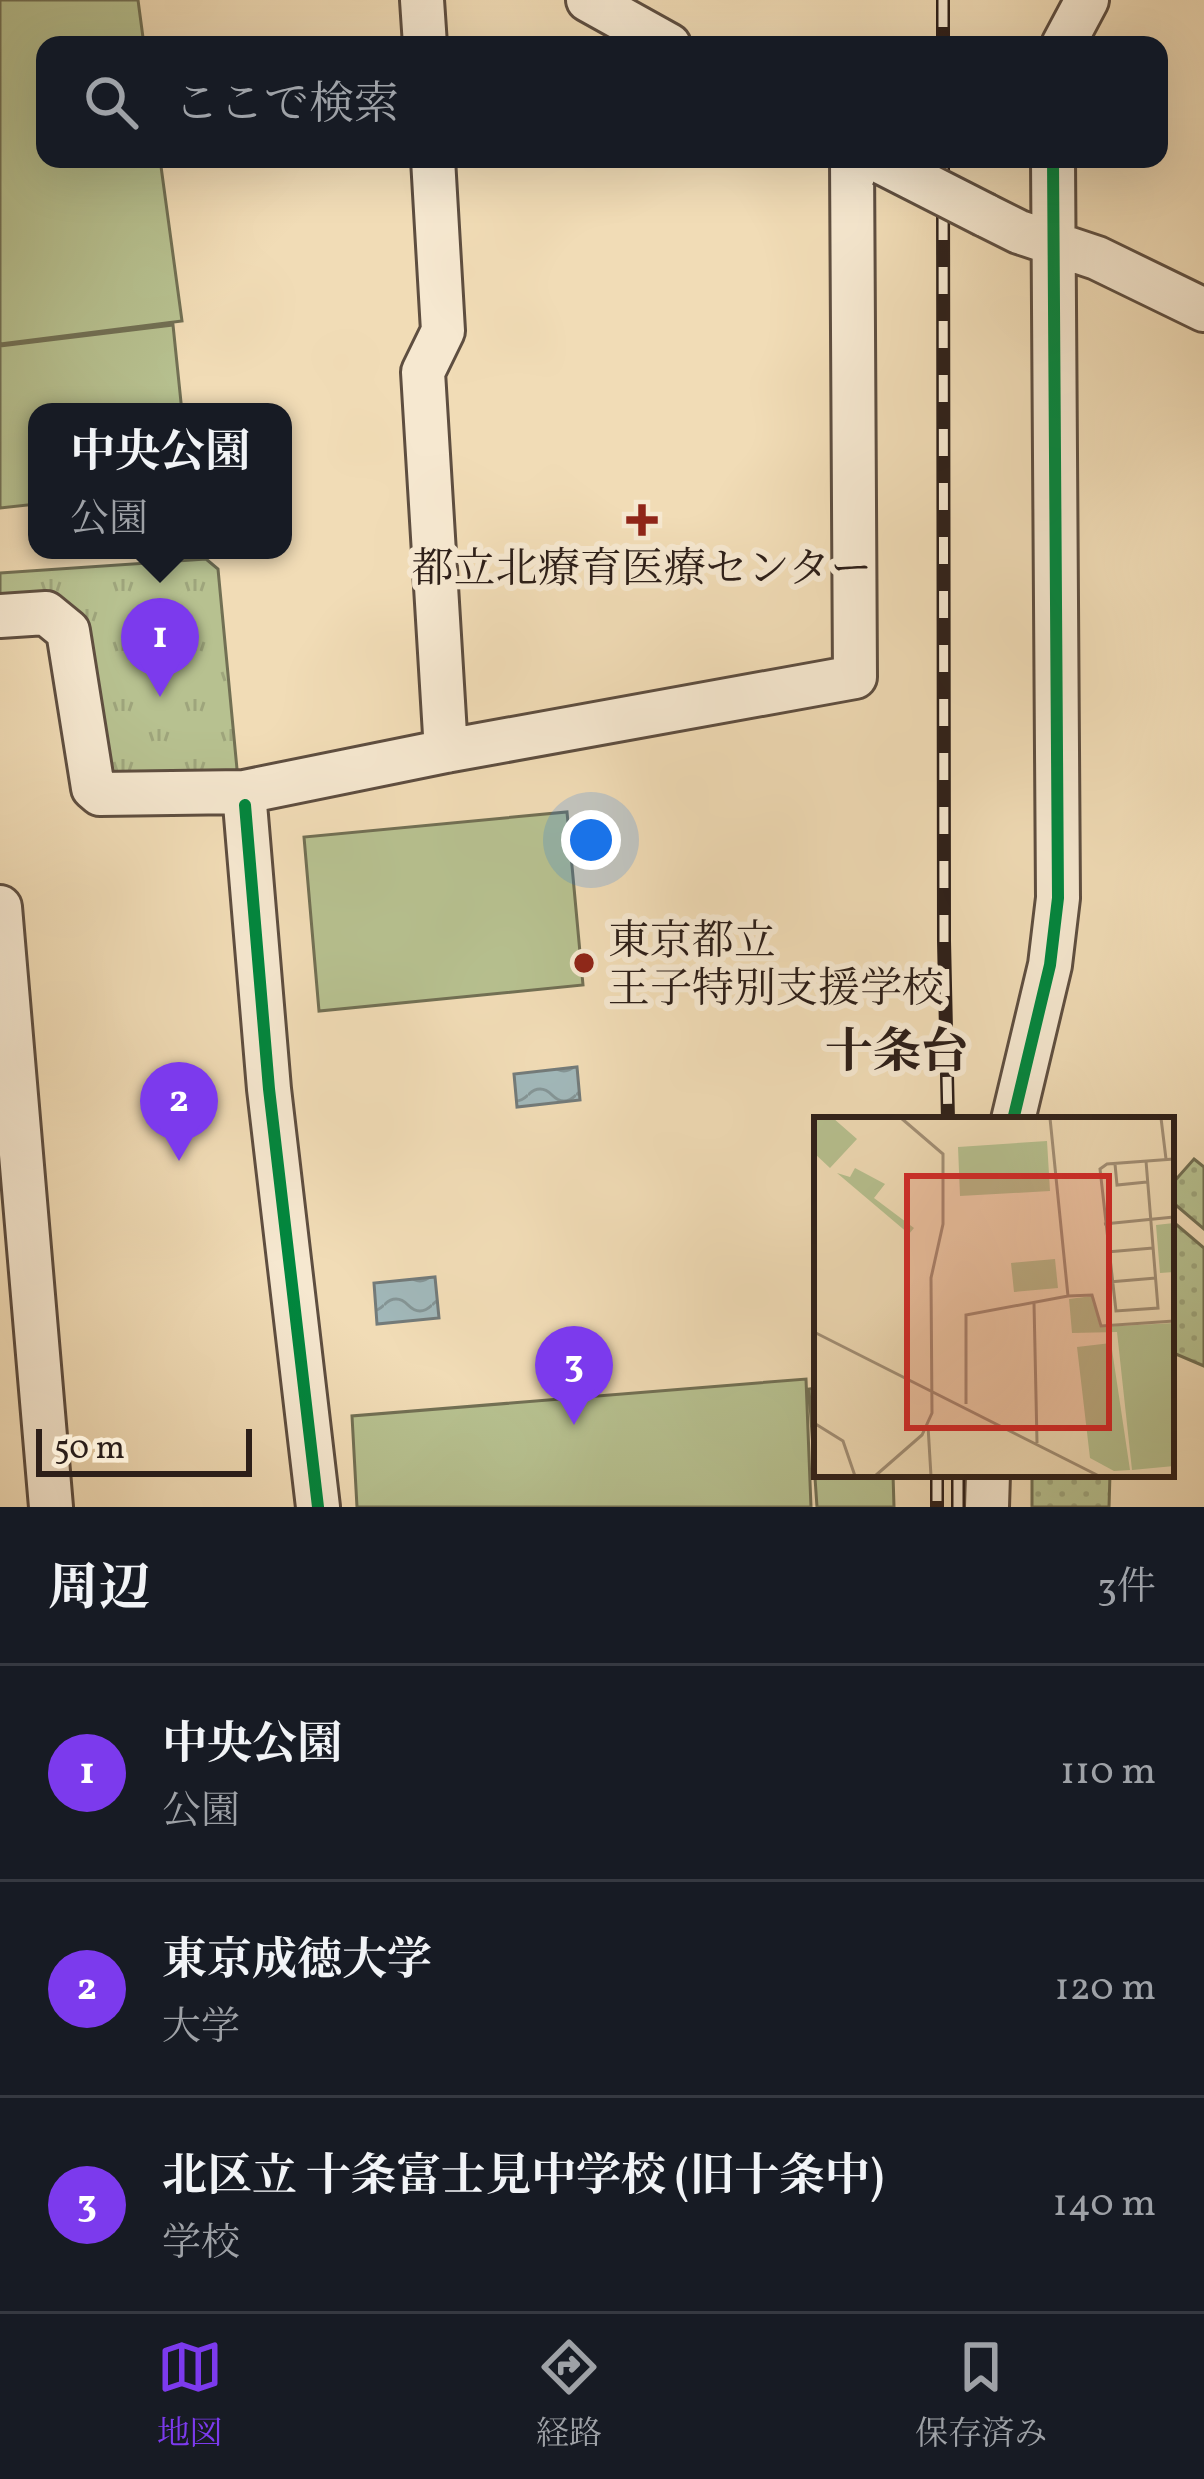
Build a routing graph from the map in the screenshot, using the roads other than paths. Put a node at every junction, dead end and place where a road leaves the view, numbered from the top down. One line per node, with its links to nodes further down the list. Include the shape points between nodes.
1 (422, 0): 3 (street)
2 (588, 0): 4 (street)
3 (424, 36)
4 (653, 36)
5 (434, 168): 12 (street, via 443,331 423,372)
6 (870, 168): 12 (street, via 855,677)
7 (887, 168): 9 (street, bridge)
8 (1053, 168): 9 (street)
9 (1052, 243): 10 (street); 16 (street, via 1058,898)
10 (1204, 310)
11 (0, 616): 13 (street, via 46,613 68,631 100,794)
12 (446, 751): 13 (street)
13 (244, 798): 20 (street)
14 (0, 907): 15 (street)
15 (6, 1051): 17 (street)
16 (1014, 1117)
17 (13, 1222): 19 (street)
18 (988, 1477): 21 (street)
19 (51, 1507)
20 (318, 1507)
21 (987, 1507)

